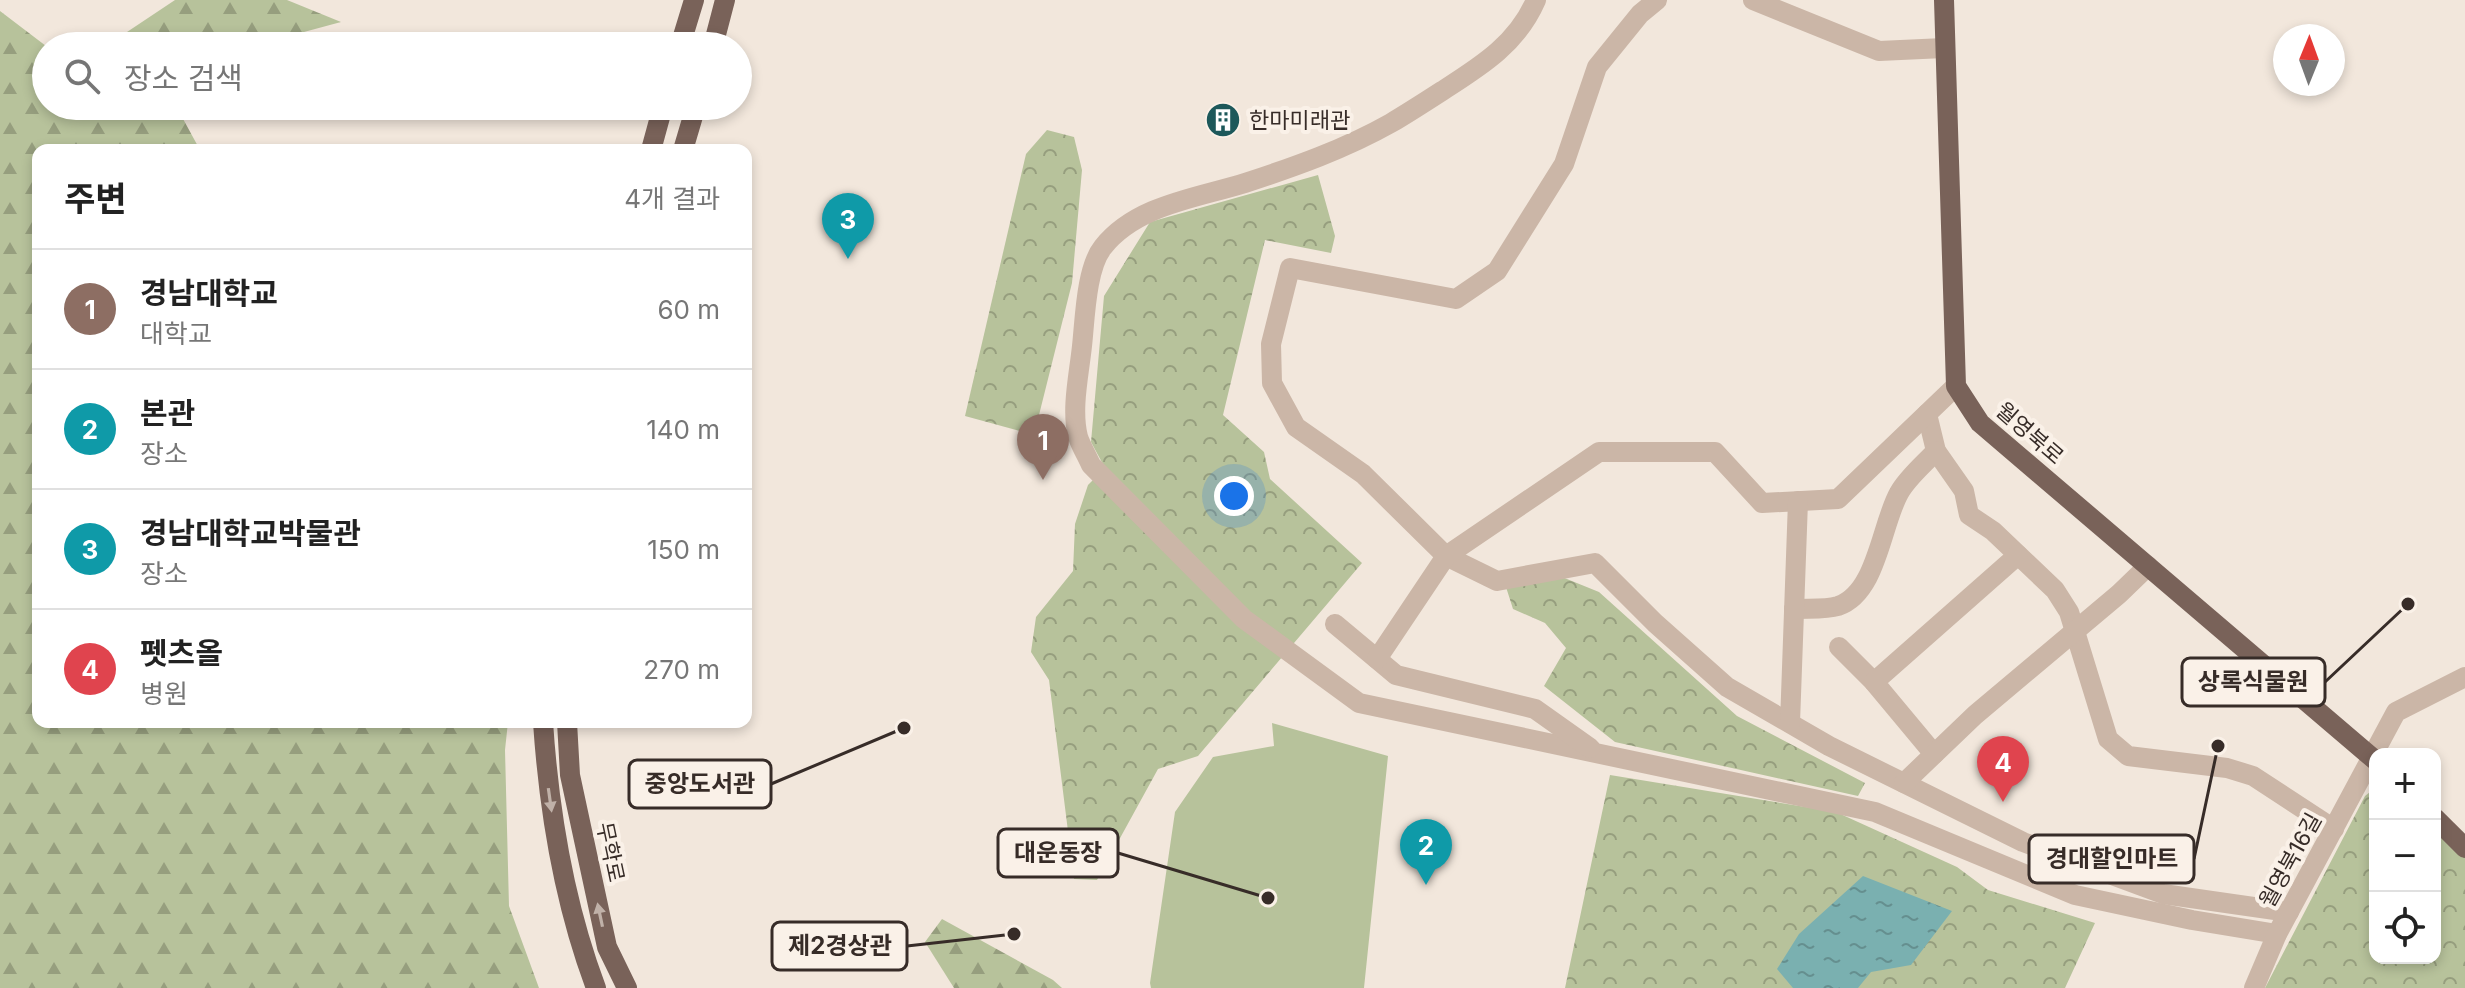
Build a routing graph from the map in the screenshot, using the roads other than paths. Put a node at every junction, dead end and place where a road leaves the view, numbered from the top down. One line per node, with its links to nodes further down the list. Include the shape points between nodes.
1 (694, 0): 7 (main road)
2 (725, 0): 8 (main road)
3 (1536, 0): 32 (street, via 1509,43 1390,124 1245,183 1159,208 1117,232 1093,263 1075,410 1078,437 1091,465 1244,619 1359,703)
4 (1657, 0): 19 (street, via 1597,67 1564,164 1497,271 1456,299 1290,268 1271,344 1272,383 1296,427 1363,474)
5 (1753, 0): 9 (street, via 1879,51)
6 (1944, 0): 9 (main road)
7 (684, 32)
8 (717, 32)
9 (1944, 48): 14 (main road)
10 (659, 120): 12 (main road)
11 (692, 120): 13 (main road)
12 (653, 144)
13 (685, 144)
14 (1956, 386): 15 (street); 20 (main road, 월영북로, via 1980,423)
15 (1927, 414): 16 (street); 17 (street, via 1838,499)
16 (1936, 451): 18 (street, via 1964,491 1969,515); 21 (street, via 1900,491 1871,573 1857,592 1839,606)
17 (1798, 501): 19 (street, via 1762,503 1715,452 1599,452); 21 (street)
18 (2018, 555): 23 (street, via 2055,590); 27 (street)
19 (1446, 556): 25 (street); 28 (street, via 1497,581 1595,563 1727,687)
20 (2148, 566): 23 (street); 34 (main road, 월영북로)
21 (1794, 609): 28 (street)
22 (1335, 624): 25 (street)
23 (2075, 629): 33 (street); 39 (street, via 2108,739 2128,756 2253,776)
24 (1839, 647): 27 (street)
25 (1377, 659): 32 (street, via 1396,675 1535,709)
26 (2465, 677): 31 (street, 월영북16길, via 2396,712)
27 (1874, 682): 33 (street)
28 (1790, 723): 36 (street)
29 (544, 728): 44 (main road, one-way to 44, via 566,891)
30 (567, 728): 45 (main road, 무학로, one-way to 30, via 607,947 570,775)
31 (2379, 748)
32 (1597, 753): 43 (street, via 1875,812 2075,895)
33 (1934, 754): 36 (street)
34 (2369, 755)
35 (2369, 768): 39 (street, 월영북16길)
36 (1904, 783): 42 (street, via 2023,842 2163,894)
37 (2441, 823): 40 (main road)
38 (2441, 824): 41 (main road)
39 (2334, 829): 42 (street, 월영북16길)
40 (2465, 835)
41 (2465, 848)
42 (2289, 912): 43 (street, 월영북16길)
43 (2277, 934): 46 (street, 월영북16길)
44 (596, 988)
45 (627, 988)
46 (2254, 988)

